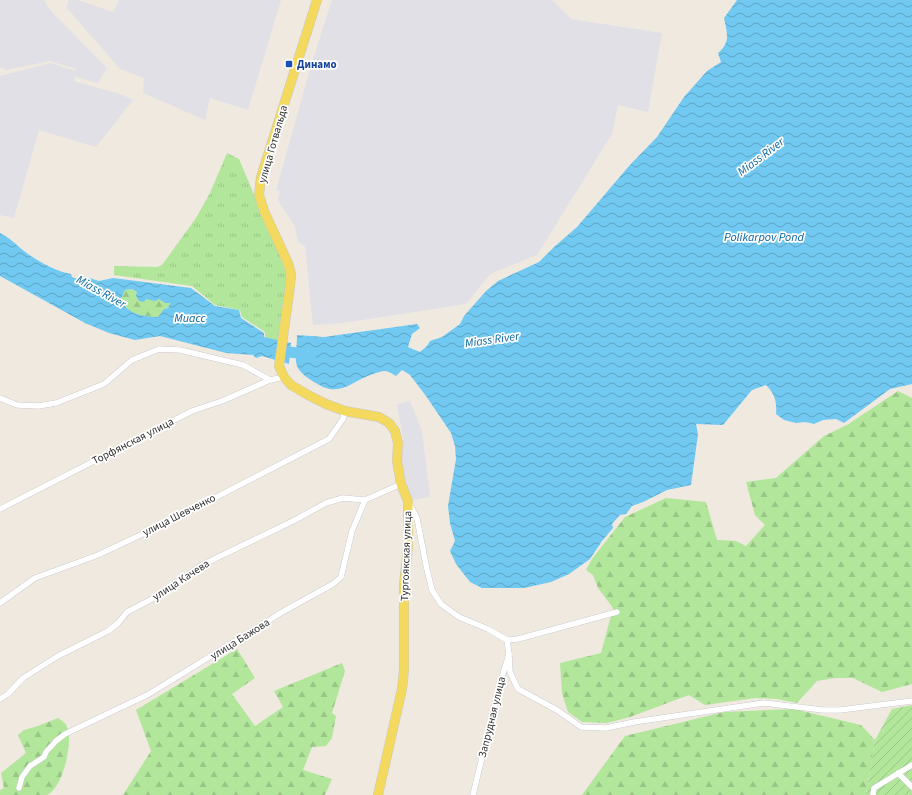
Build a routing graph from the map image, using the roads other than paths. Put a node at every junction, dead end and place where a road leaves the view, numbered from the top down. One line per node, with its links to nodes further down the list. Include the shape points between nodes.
1 (317, 0): 2 (main road, улица Готвальда, via 261,177 259,195 291,274)
2 (279, 366): 3 (main road, Тургоякская улица)
3 (284, 377): 4 (street, Торфянская улица); 6 (main road, Тургоякская улица, via 291,385 308,395)
4 (270, 380): 5 (street, via 243,364 180,350 159,349 132,360 104,384 56,403 38,406 17,405); 10 (street, Торфянская улица, via 192,411)
5 (0, 398)
6 (345, 411): 7 (main road, Тургоякская улица, via 379,417 389,423 395,431 398,443); 11 (street, улица Шевченко, via 343,419 328,439 98,555 35,578)
7 (400, 484): 8 (street, улица Качева); 9 (main road, Тургоякская улица)
8 (365, 500): 15 (street, улица Качева, via 343,498 326,503 202,565 154,598 127,612 108,631 58,656 23,678); 20 (street, улица Бажова, via 352,531 341,577 333,584 149,694 65,734 44,757 30,766 22,777)
9 (408, 501): 13 (street, via 417,518 432,590 442,604 459,617 488,628); 21 (main road, Тургоякская улица, via 408,547 404,584 404,670)
10 (0, 509)
11 (0, 603)
12 (618, 612): 13 (street)
13 (507, 640): 14 (street, Запрудная улица)
14 (509, 654): 16 (street, via 510,672 518,689 581,727 606,728 764,703 840,710); 22 (street, Запрудная улица)
15 (0, 699)
16 (912, 701)
17 (912, 765): 18 (street)
18 (898, 773): 19 (street); 23 (street, via 874,788)
19 (912, 787)
20 (19, 788)
21 (378, 795)
22 (473, 795)
23 (873, 795)

